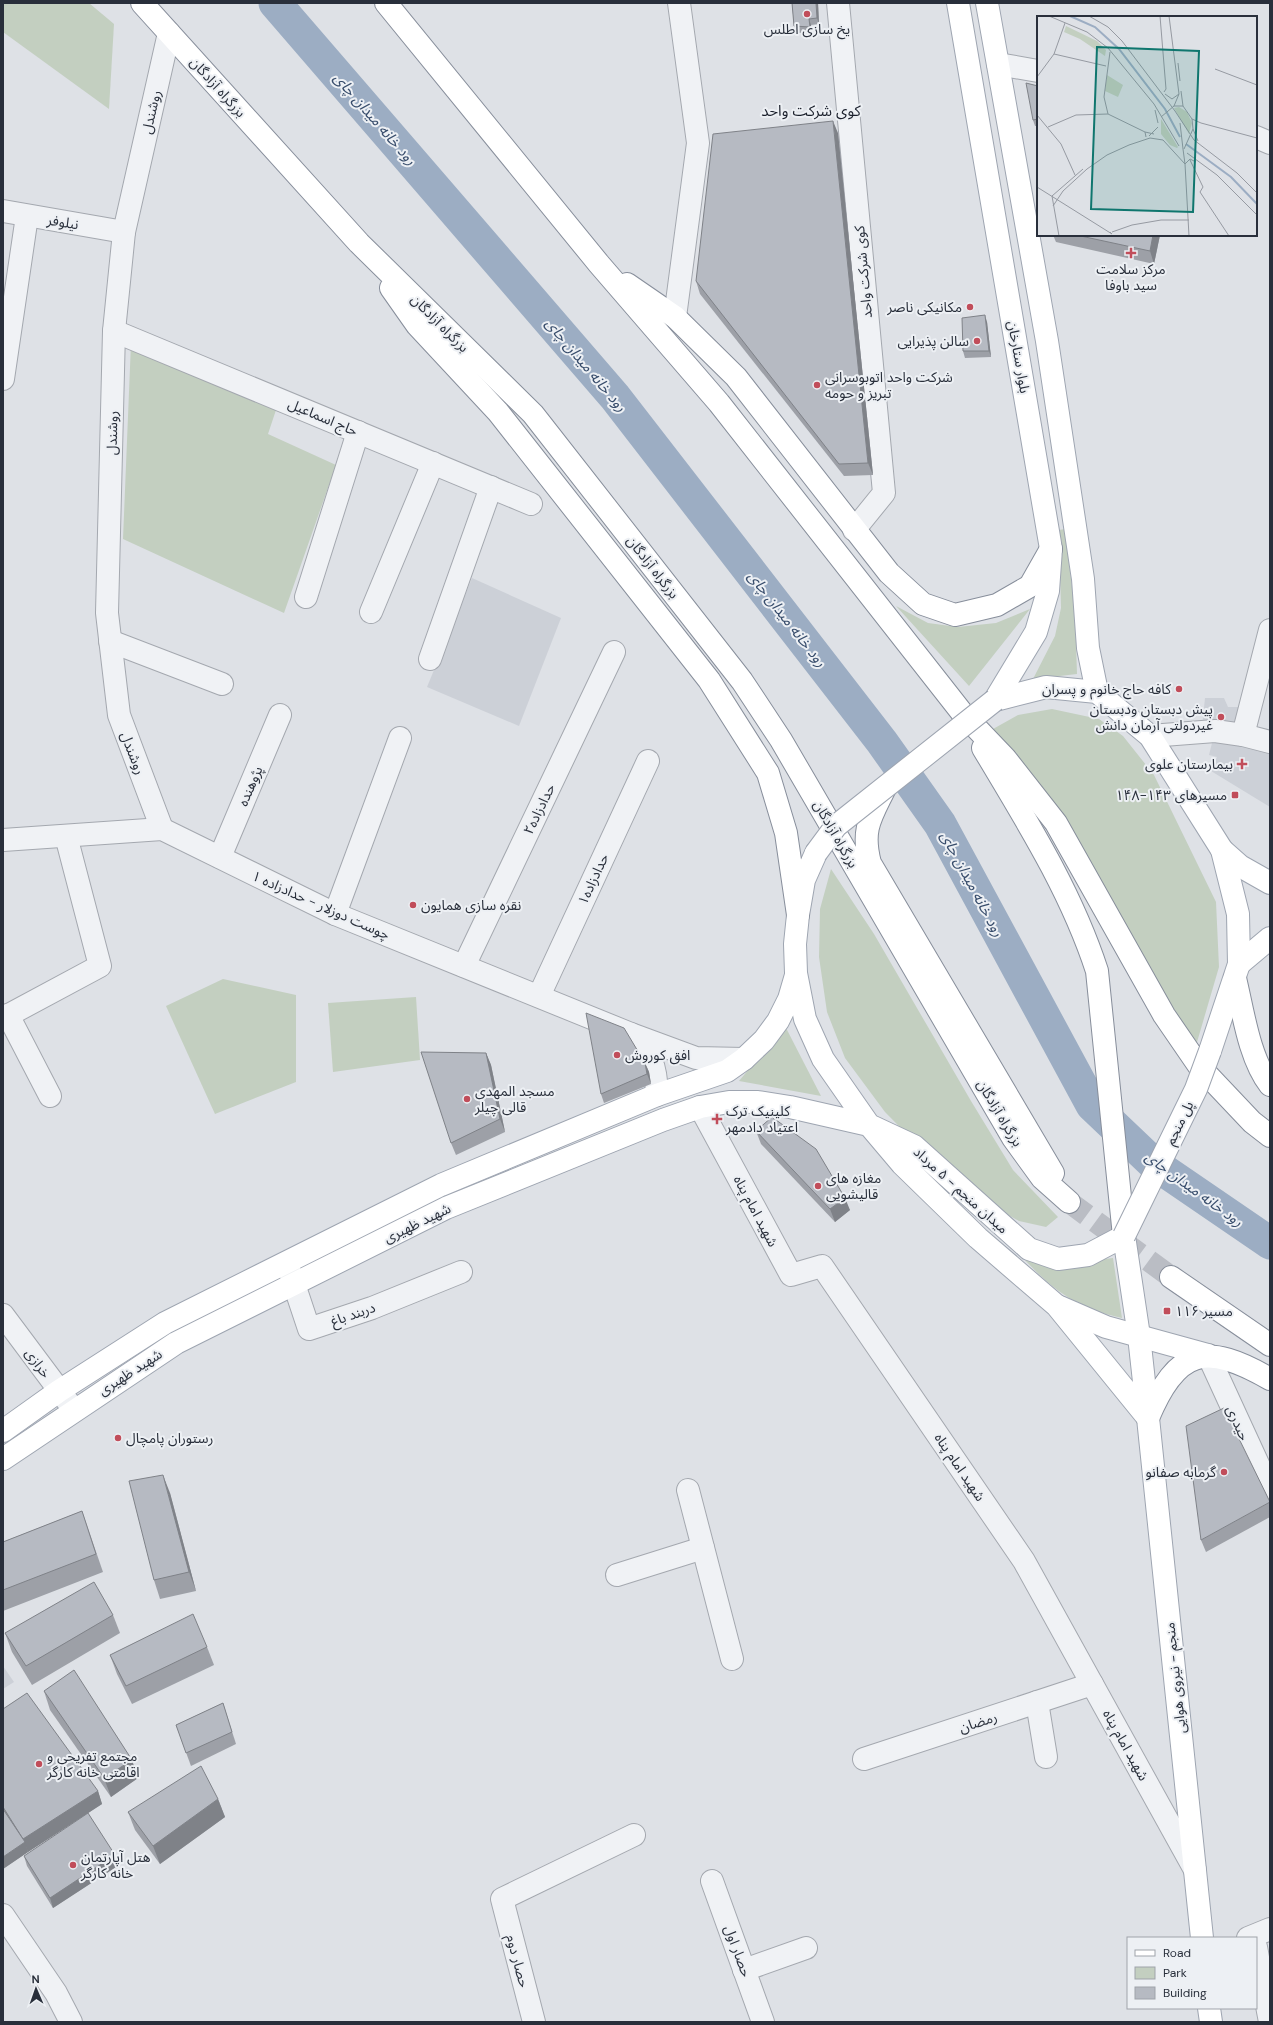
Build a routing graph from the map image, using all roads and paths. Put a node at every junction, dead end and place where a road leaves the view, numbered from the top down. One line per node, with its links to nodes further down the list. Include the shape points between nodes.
1 (142, 3): 7 (main road, بزرگراه آزادگان)
2 (386, 3): 16 (main road)
3 (679, 3): 17 (street, via 698,143)
4 (838, 3): 24 (street, کوی شرکت واحد, via 884,493)
5 (958, 3): 25 (main road, بلوار ستارخان)
6 (987, 3): 8 (main road, بلوار ستارخان)
7 (169, 33): 14 (street, روشندل); 15 (main road, بزرگراه آزادگان)
8 (998, 64): 9 (street); 33 (main road, بلوار ستارخان, via 1047,341 1083,579 1088,648)
9 (1037, 71)
10 (1257, 137): 11 (street)
11 (1270, 143)
12 (3, 211): 13 (street, نیلوفر)
13 (27, 216): 14 (street, نیلوفر); 19 (street)
14 (124, 232): 18 (street, روشندل)
15 (359, 243): 42 (main road, بزرگراه آزادگان, via 533,414 742,681 781,740 1013,1138 1042,1178 1069,1202 1038,1145 870,863 865,846 868,823); 50 (main road, via 417,325 498,412 709,680 768,773 786,833)
16 (599, 264): 17 (main road); 36 (main road, via 719,403)
17 (674, 317): 24 (main road, via 736,377)
18 (114, 331): 20 (street, حاج اسماعیل); 29 (street, روشندل, via 107,613)
19 (3, 379)
20 (358, 432): 21 (street, حاج اسماعیل); 26 (street)
21 (433, 463): 22 (street, حاج اسماعیل); 27 (street)
22 (491, 487): 23 (street, حاج اسماعیل); 31 (street)
23 (531, 504)
24 (854, 530): 25 (main road, via 889,573 923,604 955,615 997,605 1030,586)
25 (1052, 549): 34 (main road, بلوار ستارخان, via 1048,591 1036,632)
26 (306, 597)
27 (371, 612)
28 (1270, 630): 37 (street)
29 (110, 642): 32 (street); 43 (street, روشندل, via 118,715)
30 (614, 652): 52 (street, حدادزاده۲)
31 (430, 659)
32 (222, 684)
33 (1097, 692): 34 (main road, via 1046,687); 38 (main road)
34 (995, 700): 42 (main road, bridge)
35 (280, 714): 47 (street, پژوهنده)
36 (963, 714): 64 (main road, via 1005,758 1056,823 1164,1015 1199,1066 1252,1122); 65 (main road, منجم - نیروی هوایی, via 1054,868 1086,937 1097,971)
37 (1243, 735): 38 (street, via 1215,731); 40 (street)
38 (1150, 736): 46 (main road)
39 (400, 738): 49 (street)
40 (1270, 742)
41 (648, 761): 55 (street, حدادزاده۱)
42 (885, 788): 50 (main road, bridge, via 836,826 816,853 804,880)
43 (162, 829): 44 (street, چوست دوزلار - حدادزاده ۱); 47 (street, چوست دوزلار - حدادزاده ۱)
44 (66, 836): 45 (street, چوست دوزلار - حدادزاده ۱); 56 (street, via 100,966)
45 (3, 840)
46 (1222, 850): 48 (main road, via 1240,866); 53 (main road, via 1238,914)
47 (220, 857): 49 (street, چوست دوزلار - حدادزاده ۱)
48 (1270, 883)
49 (335, 914): 52 (street, چوست دوزلار - حدادزاده ۱)
50 (798, 915): 54 (main road, via 795,944)
51 (1270, 938): 53 (main road)
52 (464, 966): 55 (street, چوست دوزلار - حدادزاده ۱)
53 (1237, 971): 59 (main road, via 1249,1039 1264,1077); 65 (main road, پل منجم, bridge, via 1196,1089)
54 (796, 974): 58 (main road, شهید ظهیری, via 778,1021); 63 (main road, via 806,1019 823,1059)
55 (539, 996): 57 (street, چوست دوزلار - حدادزاده ۱)
56 (5, 1017): 61 (street)
57 (631, 1034): 58 (street, چوست دوزلار - حدادزاده ۱, via 696,1058); 60 (street, via 647,1051 657,1071)
58 (744, 1060): 60 (main road, شهید ظهیری, via 728,1071)
59 (1270, 1085)
60 (657, 1095): 66 (main road, شهید ظهیری, via 441,1186)
61 (50, 1096)
62 (700, 1107): 63 (main road, شهید ظهیری, via 728,1102 758,1102); 69 (main road, شهید ظهیری, via 446,1208); 86 (street, شهید امام پناه, via 791,1275 822,1266 1024,1561)
63 (869, 1125): 65 (main road, میدان منجم - ۵ مرداد, via 914,1146 1028,1249 1058,1259 1066,1258 1088,1255); 70 (main road, via 902,1164 978,1238)
64 (1270, 1136)
65 (1124, 1236): 72 (main road, منجم - نیروی هوایی)
66 (287, 1262): 69 (street, دربند باغ); 76 (main road, شهید ظهیری, via 165,1323)
67 (461, 1272): 69 (street, دربند باغ, via 372,1308 309,1329)
68 (1171, 1277): 73 (main road)
69 (294, 1284): 77 (main road, شهید ظهیری, via 176,1343)
70 (1057, 1306): 72 (main road, via 1106,1327); 78 (main road)
71 (3, 1315): 76 (street, خرازی)
72 (1139, 1336): 74 (main road); 78 (main road, منجم - نیروی هوایی)
73 (1270, 1345)
74 (1208, 1355): 75 (main road, via 1231,1359); 78 (main road, via 1186,1361 1172,1373 1158,1393); 82 (street, حیدری)
75 (1270, 1379)
76 (59, 1391): 77 (street, خرازی); 79 (main road, شهید ظهیری)
77 (74, 1410): 80 (main road, شهید ظهیری)
78 (1148, 1418): 91 (main road, منجم - نیروی هوایی)
79 (3, 1431)
80 (3, 1459)
81 (688, 1490): 83 (street)
82 (1270, 1490)
83 (703, 1548): 84 (street); 85 (street)
84 (617, 1575)
85 (732, 1659)
86 (1092, 1684): 87 (street, رمضان); 91 (street, شهید امام پناه)
87 (1037, 1702): 88 (street); 89 (street, رمضان)
88 (1046, 1757)
89 (864, 1759)
90 (634, 1835): 100 (street, حصار دوم, via 502,1899)
91 (1195, 1870): 94 (main road, منجم - نیروی هوایی)
92 (712, 1881): 97 (street, حصار اول)
93 (3, 1915): 99 (street, via 56,1993)
94 (1202, 1937)
95 (1257, 1943): 103 (street)
96 (806, 1948): 97 (street)
97 (744, 1970): 101 (street, حصار اول)
98 (1209, 2009): 102 (main road)
99 (71, 2022)
100 (534, 2022)
101 (763, 2022)
102 (1211, 2022)
103 (1270, 2022)

